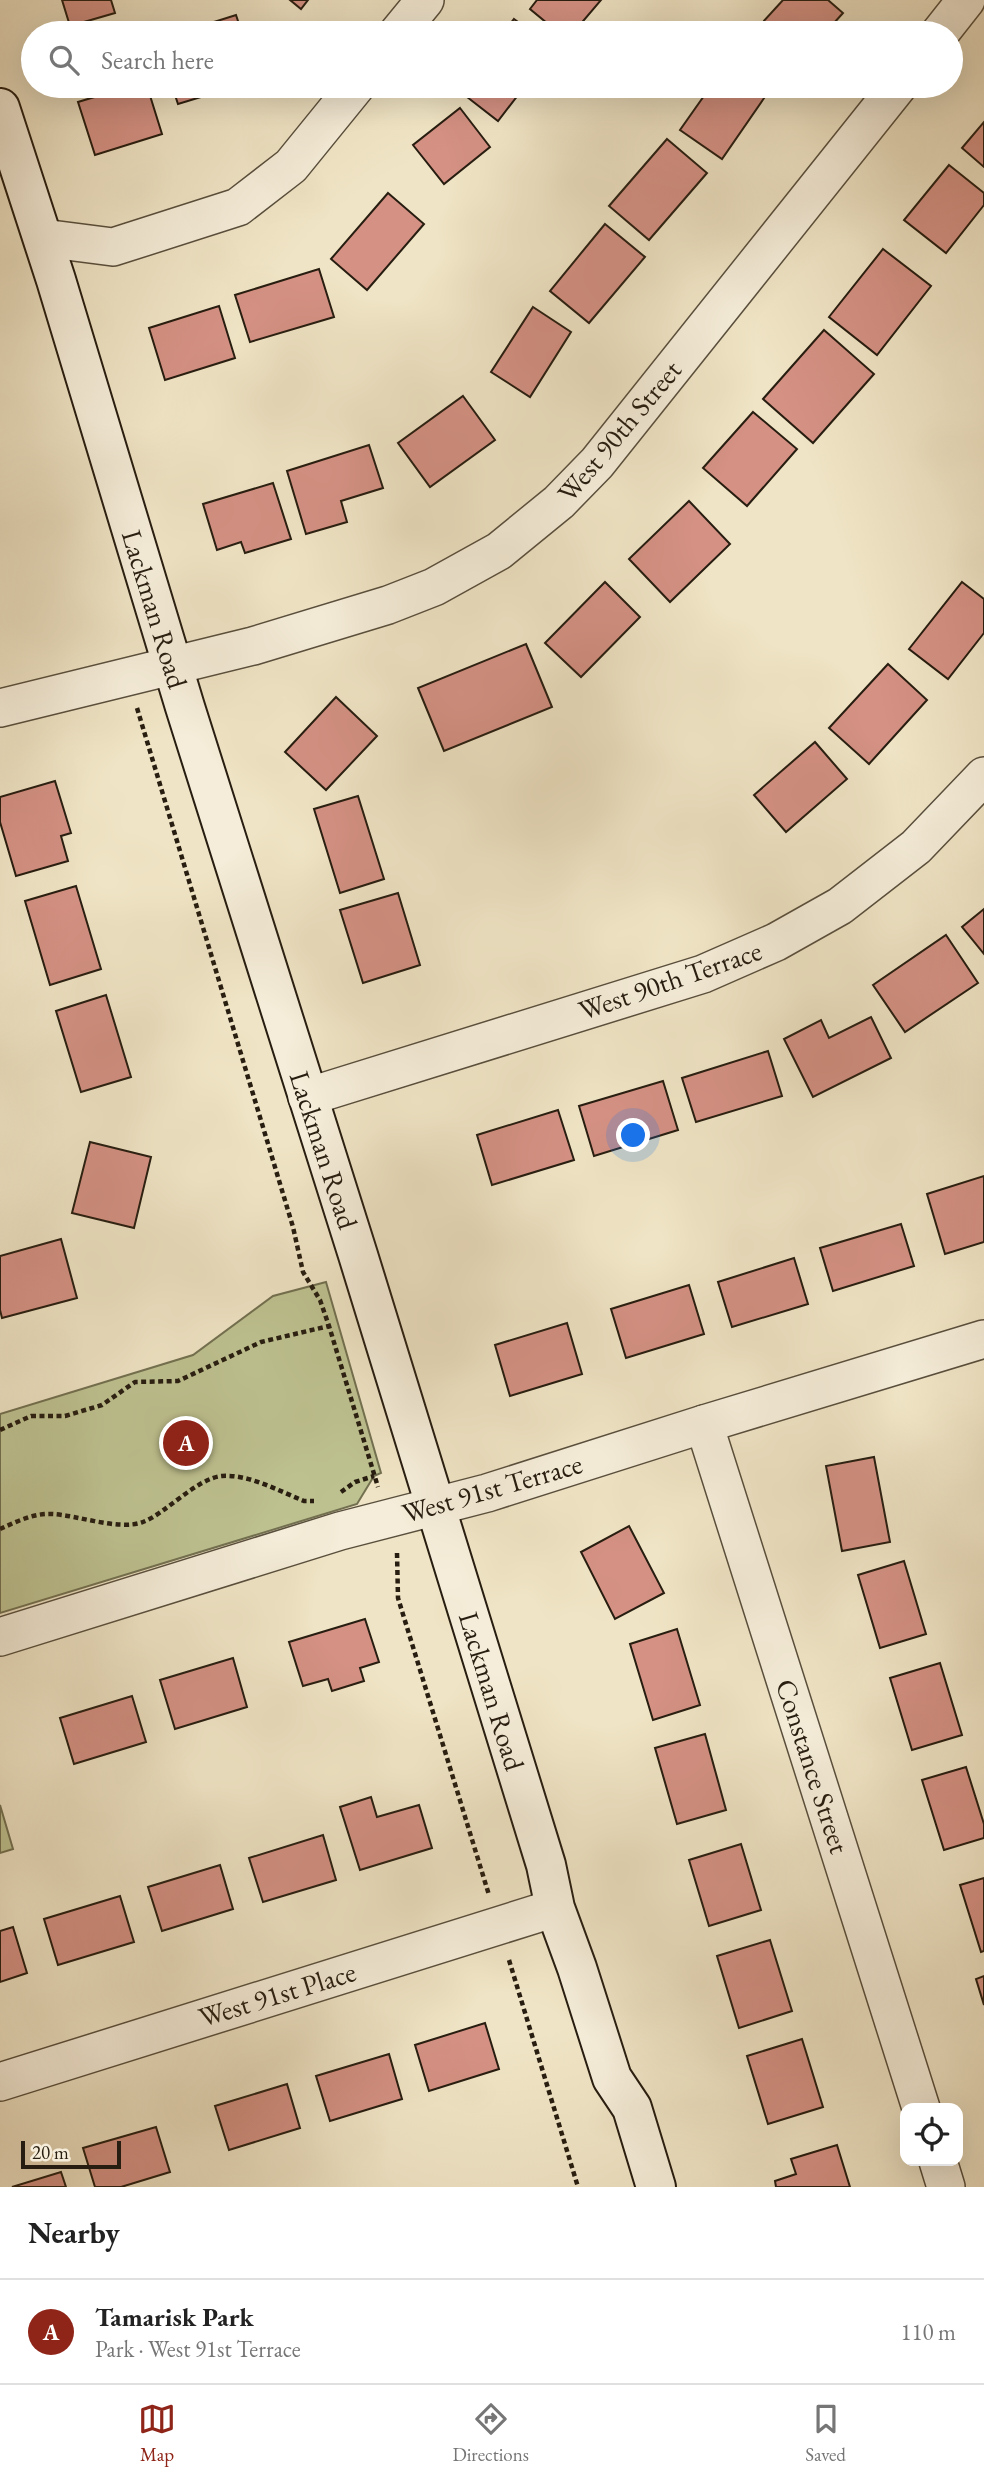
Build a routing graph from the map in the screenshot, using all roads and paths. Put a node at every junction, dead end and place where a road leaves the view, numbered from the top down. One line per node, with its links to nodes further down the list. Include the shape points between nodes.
1 (425, 0): 3 (street)
2 (966, 0): 4 (street)
3 (408, 21)
4 (949, 21)
5 (346, 98): 8 (street, via 290,166 239,206 113,247)
6 (888, 98): 9 (street, West 90th Street, via 597,463 559,502 499,551 434,587 388,605)
7 (0, 108): 8 (main road, Lackman Road)
8 (43, 238): 9 (main road, Lackman Road)
9 (173, 667): 11 (street, West 90th Street); 13 (main road, Lackman Road)
10 (137, 707): 14 (path, via 303,1272)
11 (0, 708)
12 (984, 776): 13 (street, West 90th Terrace, via 916,847 840,906 776,942 703,974)
13 (307, 1097): 20 (main road, Lackman Road)
14 (329, 1326): 17 (path, via 261,1342 178,1381 135,1382 102,1405 65,1416 31,1416); 18 (path, via 374,1475)
15 (984, 1339): 16 (street, West 91st Terrace)
16 (704, 1424): 20 (street, West 91st Terrace); 27 (street, Constance Street)
17 (0, 1430)
18 (335, 1496)
19 (316, 1501): 21 (path, via 220,1475 143,1522 122,1524 50,1514 27,1517)
20 (434, 1506): 23 (street, West 91st Terrace); 24 (main road, Lackman Road, via 546,1865)
21 (0, 1529)
22 (397, 1546): 25 (path, via 398,1598)
23 (0, 1637)
24 (555, 1908): 25 (street, West 91st Place); 30 (main road, Lackman Road, via 612,2078 632,2108)
25 (498, 1926): 26 (street, West 91st Place); 29 (path)
26 (0, 2082)
27 (919, 2103)
28 (940, 2166): 31 (street)
29 (578, 2187)
30 (656, 2187)
31 (946, 2187)

